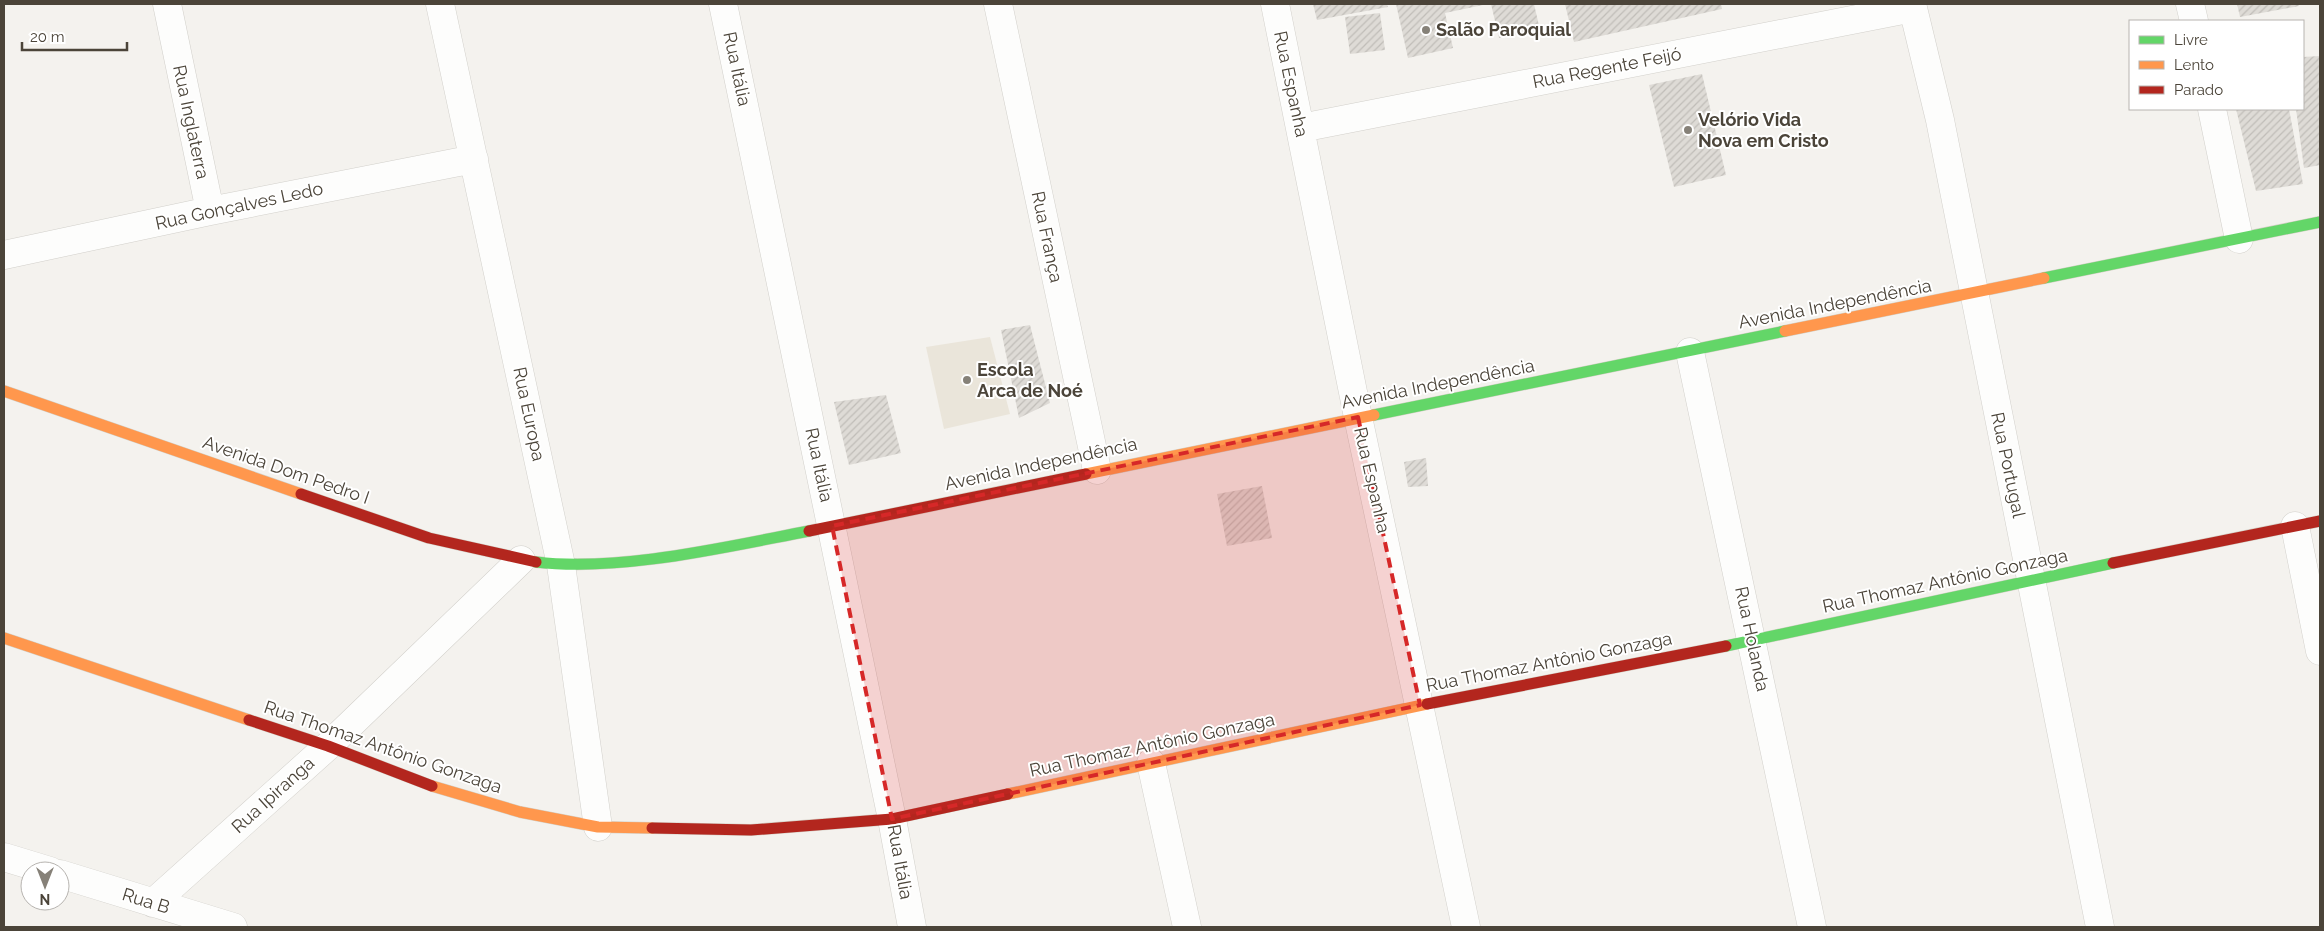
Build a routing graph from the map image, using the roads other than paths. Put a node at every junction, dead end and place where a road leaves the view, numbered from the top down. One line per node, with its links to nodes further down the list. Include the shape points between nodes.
1 (167, 4): 12 (street, Rua Inglaterra)
2 (440, 4): 11 (street, Rua Europa)
3 (723, 4): 22 (street, Rua Itália)
4 (998, 4): 20 (street, Rua França)
5 (1275, 4): 10 (street, Rua Espanha)
6 (2190, 4): 8 (street)
7 (1912, 6): 10 (street, Rua Regente Feijó); 16 (street, Rua Portugal, via 1940,120)
8 (2194, 20)
9 (2212, 110): 14 (street)
10 (1301, 128): 19 (street, Rua Espanha)
11 (474, 159): 12 (street, Rua Gonçalves Ledo); 24 (street, Rua Europa)
12 (210, 211): 15 (street, Rua Gonçalves Ledo)
13 (2320, 222): 14 (street, Avenida Independência)
14 (2238, 239): 16 (street, Avenida Independência)
15 (4, 255)
16 (1974, 294): 17 (street, Avenida Independência); 25 (street, Rua Portugal)
17 (1690, 352): 19 (street, Avenida Independência); 27 (street, Rua Holanda)
18 (4, 391): 23 (street, Avenida Dom Pedro I, via 429,538)
19 (1358, 417): 20 (street, Avenida Independência); 29 (street, Rua Espanha)
20 (1097, 470): 22 (street, Avenida Independência)
21 (2308, 523): 25 (street, Rua Thomaz Antônio Gonzaga); 28 (street)
22 (832, 526): 24 (street, Avenida Independência, via 707,551); 32 (street, Rua Itália)
23 (521, 560): 24 (street, Avenida Dom Pedro I); 30 (street, Rua Ipiranga)
24 (561, 565): 33 (street, Rua Europa)
25 (2032, 580): 27 (street, Rua Thomaz Antônio Gonzaga); 43 (street, Rua Portugal)
26 (4, 638): 30 (street, Rua Thomaz Antônio Gonzaga)
27 (1752, 641): 29 (street, Rua Thomaz Antônio Gonzaga); 42 (street, Rua Holanda)
28 (2320, 651)
29 (1420, 705): 31 (street, Rua Thomaz Antônio Gonzaga); 41 (street, Rua Espanha)
30 (328, 746): 33 (street, Rua Thomaz Antônio Gonzaga, via 451,793 520,812); 37 (street, Rua Ipiranga)
31 (1151, 763): 32 (street, Rua Thomaz Antônio Gonzaga); 40 (street)
32 (892, 819): 33 (street, Rua Thomaz Antônio Gonzaga, via 751,830); 39 (street, Rua Itália)
33 (598, 828)
34 (4, 857): 35 (street)
35 (20, 862)
36 (70, 877): 37 (street, Rua B)
37 (153, 903): 38 (street, Rua B)
38 (233, 927)
39 (912, 927)
40 (1187, 927)
41 (1466, 927)
42 (1812, 927)
43 (2100, 927)

